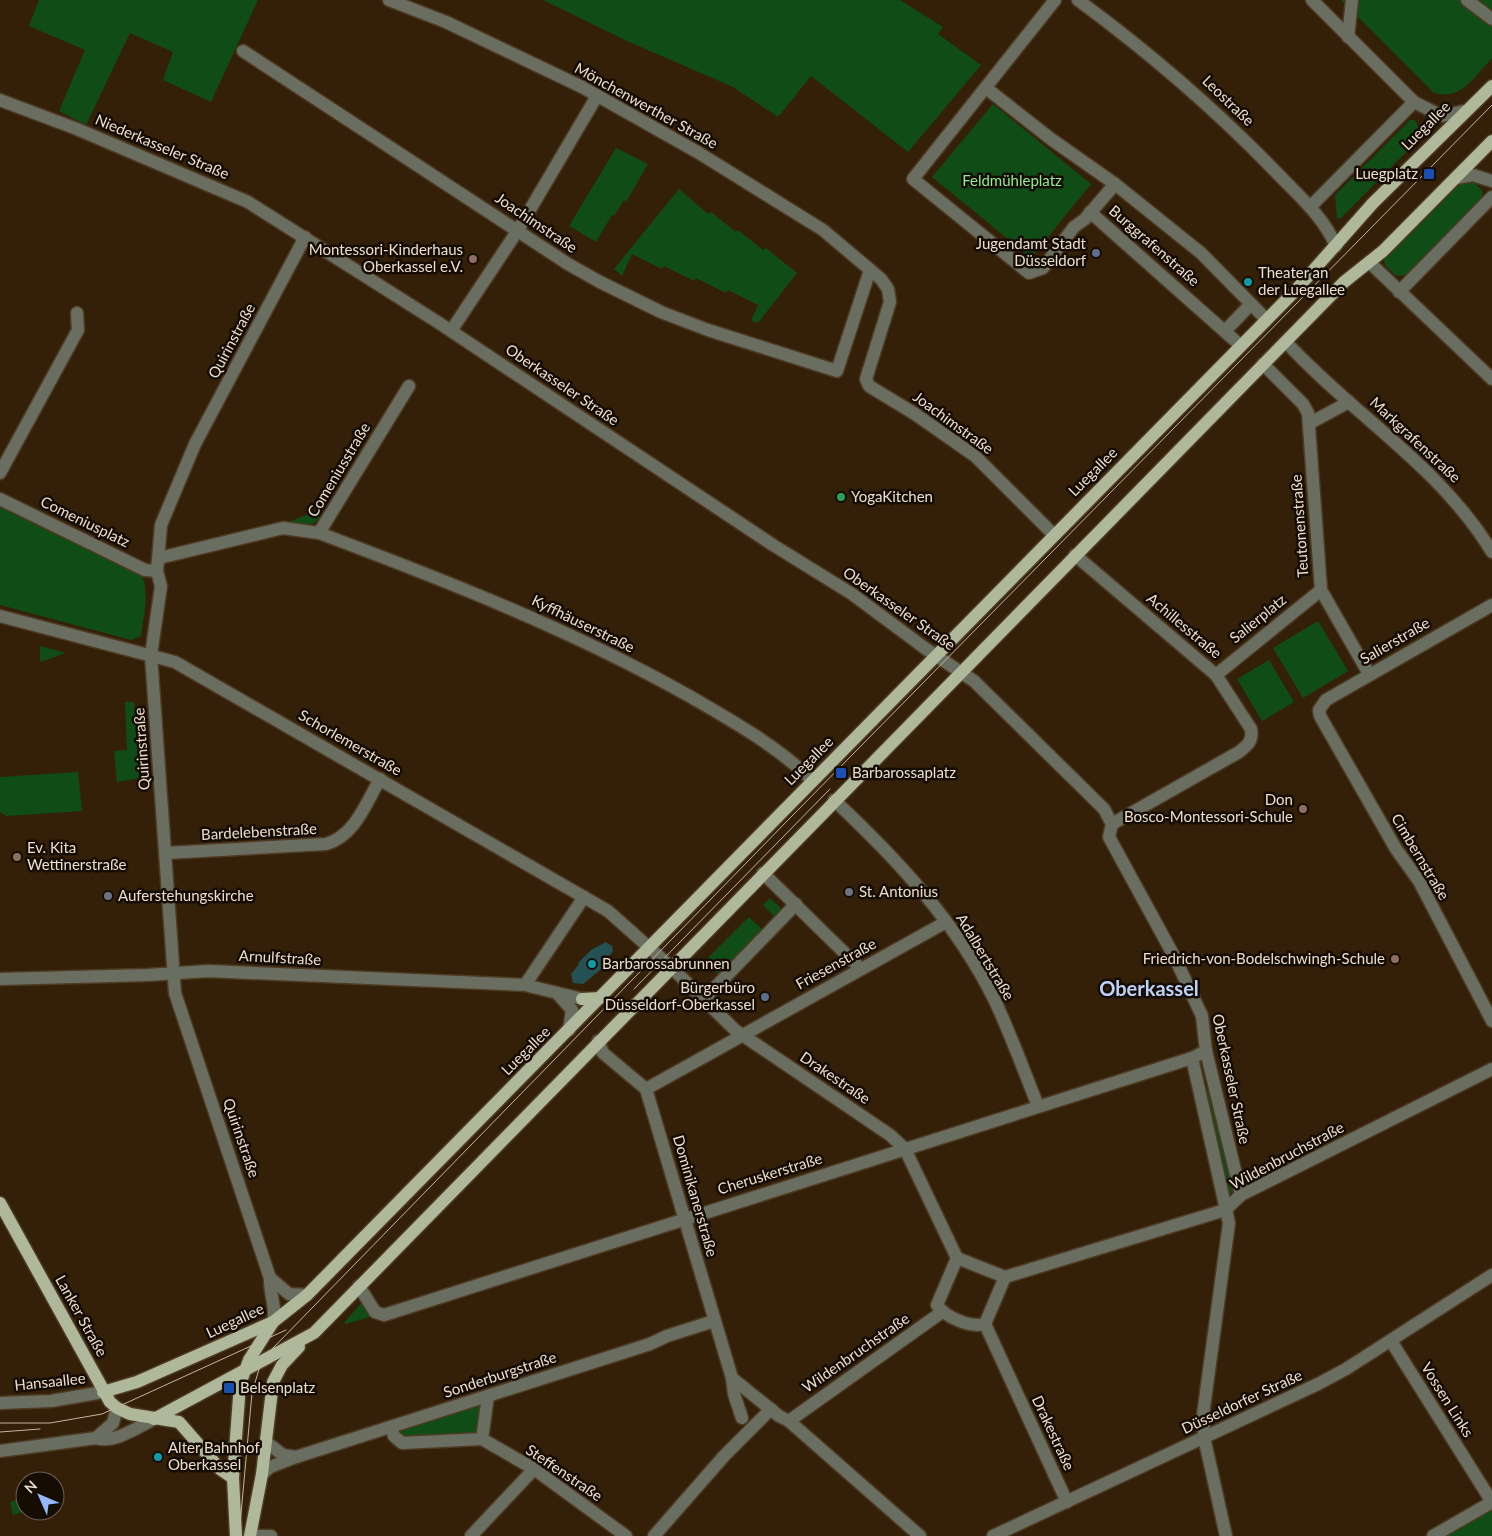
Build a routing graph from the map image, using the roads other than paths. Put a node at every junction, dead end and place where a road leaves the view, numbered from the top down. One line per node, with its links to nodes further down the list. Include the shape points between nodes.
1 (389, 0): 12 (street, Mönchenwerther Straße, via 446,22)
2 (1055, 0): 11 (street)
3 (1078, 0): 21 (street, Leostraße, via 1187,85)
4 (1312, 0): 8 (street)
5 (1352, 0): 8 (street)
6 (1468, 0): 7 (street)
7 (1492, 19)
8 (1348, 37): 14 (street)
9 (243, 51): 23 (street, Joachimstraße)
10 (1492, 86): 15 (main road, Luegallee)
11 (986, 88): 19 (street); 22 (street, via 913,179 1029,272 1043,268 1074,227)
12 (598, 96): 23 (street); 27 (street, Mönchenwerther Straße, via 823,230)
13 (0, 100): 24 (street, Niederkasseler Straße, via 248,202)
14 (1414, 102): 15 (street, via 1442,116); 21 (street)
15 (1464, 111): 25 (main road, Luegallee, via 1373,203)
16 (1492, 141): 17 (main road)
17 (1456, 178): 18 (street, via 1473,175); 26 (main road)
18 (1492, 181)
19 (1115, 184): 22 (street, Burggrafenstraße); 29 (street, Burggrafenstraße, via 1201,253)
20 (1492, 197): 28 (street)
21 (1310, 206): 25 (street, Leostraße, via 1330,230)
22 (1090, 212): 33 (street, Burggrafenstraße)
23 (518, 230): 27 (street, Joachimstraße, via 568,264 661,312 837,371); 32 (street)
24 (305, 236): 32 (street, Oberkasseler Straße); 48 (street, Quirinstraße, via 195,444 161,525)
25 (1336, 246): 31 (main road, Luegallee)
26 (1369, 262): 28 (street); 34 (main road, via 1344,282)
27 (870, 270): 39 (street, Mönchenwerther Straße, via 888,289 890,302 866,379)
28 (1399, 292): 37 (street)
29 (1251, 304): 31 (street, Burggrafenstraße); 33 (street)
30 (77, 313): 42 (street, via 78,330)
31 (1266, 319): 35 (main road, Luegallee)
32 (451, 331): 54 (street, Oberkasseler Straße, via 852,594)
33 (1225, 331): 35 (street, Burggrafenstraße)
34 (1286, 342): 36 (main road); 40 (street, Markgrafenstraße)
35 (1240, 345): 45 (main road, Luegallee)
36 (1263, 364): 41 (street, via 1303,404); 47 (main road)
37 (1492, 379)
38 (409, 386): 44 (street, Comeniusstraße)
39 (869, 386): 45 (street, Joachimstraße, via 975,456)
40 (1349, 402): 41 (street, Markgrafenstraße); 46 (street, Markgrafenstraße, via 1436,480 1476,527)
41 (1310, 423): 50 (street, Teutonenstraße)
42 (0, 473)
43 (0, 499): 49 (street, Comeniusplatz, via 145,570)
44 (319, 533): 48 (street, Comeniusstraße, via 283,528); 60 (street, Kyffhäuserstraße, via 502,603 646,672 748,730)
45 (1054, 535): 54 (main road, Luegallee)
46 (1492, 552)
47 (1074, 556): 55 (main road); 57 (street, Achillesstraße)
48 (159, 558): 49 (street, Quirinstraße)
49 (157, 571): 53 (street, Quirinstraße, via 161,586)
50 (1321, 590): 56 (street, Teutonenstraße); 57 (street, Salierplatz)
51 (1492, 605): 56 (street, Salierstraße)
52 (0, 616): 53 (street, Schorlemerstraße)
53 (151, 655): 59 (street, Schorlemerstraße, via 175,662); 63 (street, Quirinstraße)
54 (936, 655): 55 (street, Oberkasseler Straße); 60 (main road, Luegallee)
55 (962, 671): 61 (main road); 62 (street, Oberkasseler Straße, via 1091,795 1109,815)
56 (1369, 674): 58 (street, Salierstraße, via 1326,700)
57 (1216, 675): 62 (street, Achillesstraße, via 1250,729 1252,738 1248,746)
58 (1319, 710): 78 (street, Cimbernstraße, via 1396,849 1419,881)
59 (380, 779): 63 (street, Bardelebenstraße, via 351,829 335,842); 65 (street, Schorlemerstraße)
60 (813, 781): 68 (main road, Luegallee)
61 (834, 800): 64 (main road); 67 (street, Adalbertstraße, via 920,886)
62 (1112, 824): 82 (street, Oberkasseler Straße, via 1109,837 1174,956 1202,1016)
63 (166, 854): 71 (street, Quirinstraße)
64 (763, 872): 66 (street); 69 (main road)
65 (584, 896): 68 (street, Schorlemerstraße, via 608,911); 73 (street)
66 (796, 904): 70 (street); 77 (street)
67 (946, 922): 70 (street, Friesenstraße); 86 (street, Adalbertstraße, via 994,1000)
68 (654, 951): 69 (street, Drakestraße); 75 (main road, Luegallee)
69 (671, 967): 77 (street, Drakestraße); 81 (main road)
70 (860, 968): 80 (street, Friesenstraße)
71 (173, 972): 72 (street, Arnulfstraße); 73 (street, Arnulfstraße); 95 (street, Quirinstraße, via 176,1000)
72 (0, 979)
73 (525, 985): 74 (street, Arnulfstraße)
74 (557, 992): 76 (street, Arnulfstraße); 79 (street, via 572,1010)
75 (600, 998): 76 (main road); 79 (main road, Luegallee)
76 (582, 999)
77 (704, 999): 80 (street, Drakestraße)
78 (1492, 1021)
79 (569, 1030): 97 (main road, Luegallee)
80 (744, 1036): 85 (street); 87 (street, Drakestraße, via 890,1135)
81 (598, 1042): 85 (street, via 603,1053); 96 (main road)
82 (1206, 1051): 83 (street, Cheruskerstraße); 88 (street, Oberkasseler Straße)
83 (1192, 1058): 86 (street, Cheruskerstraße); 90 (street)
84 (1492, 1070): 88 (street, Wildenbruchstraße)
85 (646, 1090): 91 (street, Dominikanerstraße)
86 (1038, 1106): 87 (street, Cheruskerstraße)
87 (905, 1149): 91 (street, Cheruskerstraße); 92 (street, Drakestraße)
88 (1241, 1195): 90 (street, Wildenbruchstraße)
89 (0, 1203): 106 (main road, Lanker Straße)
90 (1225, 1210): 94 (street, Wildenbruchstraße); 115 (street, via 1229,1223 1227,1251 1205,1388)
91 (685, 1218): 96 (street, Cheruskerstraße, via 384,1316 375,1312); 99 (street, Dominikanerstraße)
92 (957, 1258): 94 (street); 98 (street, via 937,1305)
93 (1492, 1275): 103 (street, Düsseldorfer Straße)
94 (1005, 1277): 101 (street)
95 (270, 1278): 97 (street, via 289,1294); 100 (street, Quirinstraße, via 275,1305)
96 (359, 1286): 102 (main road)
97 (307, 1295): 100 (main road, Luegallee)
98 (942, 1312): 101 (street, via 976,1326); 113 (street, Wildenbruchstraße)
99 (714, 1321): 105 (street, Dominikanerstraße); 107 (street, Sonderburgstraße)
100 (273, 1322): 104 (main road); 106 (main road, Luegallee, via 137,1382)
101 (985, 1324): 124 (street, Drakestraße)
102 (314, 1333): 104 (main road); 118 (main road, via 288,1358 275,1377)
103 (1391, 1341): 115 (street, Düsseldorfer Straße, via 1318,1384); 125 (street, Vossen Links)
104 (244, 1370): 112 (main road); 123 (main road, via 240,1384)
105 (732, 1378): 110 (street); 111 (street, Dominikanerstraße)
106 (103, 1392): 108 (street, Hansaallee, via 51,1401); 109 (main road, Lanker Straße)
107 (488, 1396): 114 (street, Sonderburgstraße); 117 (street)
108 (0, 1403)
109 (117, 1408): 112 (main road, Lanker Straße); 116 (street, via 113,1423)
110 (771, 1409): 113 (street); 132 (street, via 724,1456)
111 (742, 1418)
112 (154, 1419): 116 (street, via 104,1440); 123 (main road, via 179,1422 220,1469)
113 (789, 1421): 133 (street)
114 (391, 1427): 117 (street, via 397,1441 402,1443); 120 (street, Sonderburgstraße)
115 (1204, 1437): 124 (street, Düsseldorfer Straße); 135 (street)
116 (96, 1438): 119 (street)
117 (482, 1439): 121 (street, Steffenstraße)
118 (266, 1442): 120 (street, via 284,1455); 122 (main road)
119 (0, 1451)
120 (296, 1457): 122 (street, Sonderburgstraße, via 270,1467)
121 (534, 1469): 130 (street); 131 (street, Steffenstraße)
122 (262, 1474): 127 (main road)
123 (233, 1478): 126 (main road)
124 (1067, 1502): 134 (street, Düsseldorfer Straße)
125 (1492, 1502): 136 (street)
126 (236, 1536)
127 (250, 1536)
128 (258, 1536): 129 (street)
129 (270, 1536)
130 (471, 1536)
131 (626, 1536)
132 (654, 1536)
133 (920, 1536)
134 (993, 1536)
135 (1226, 1536)
136 (1433, 1536)

